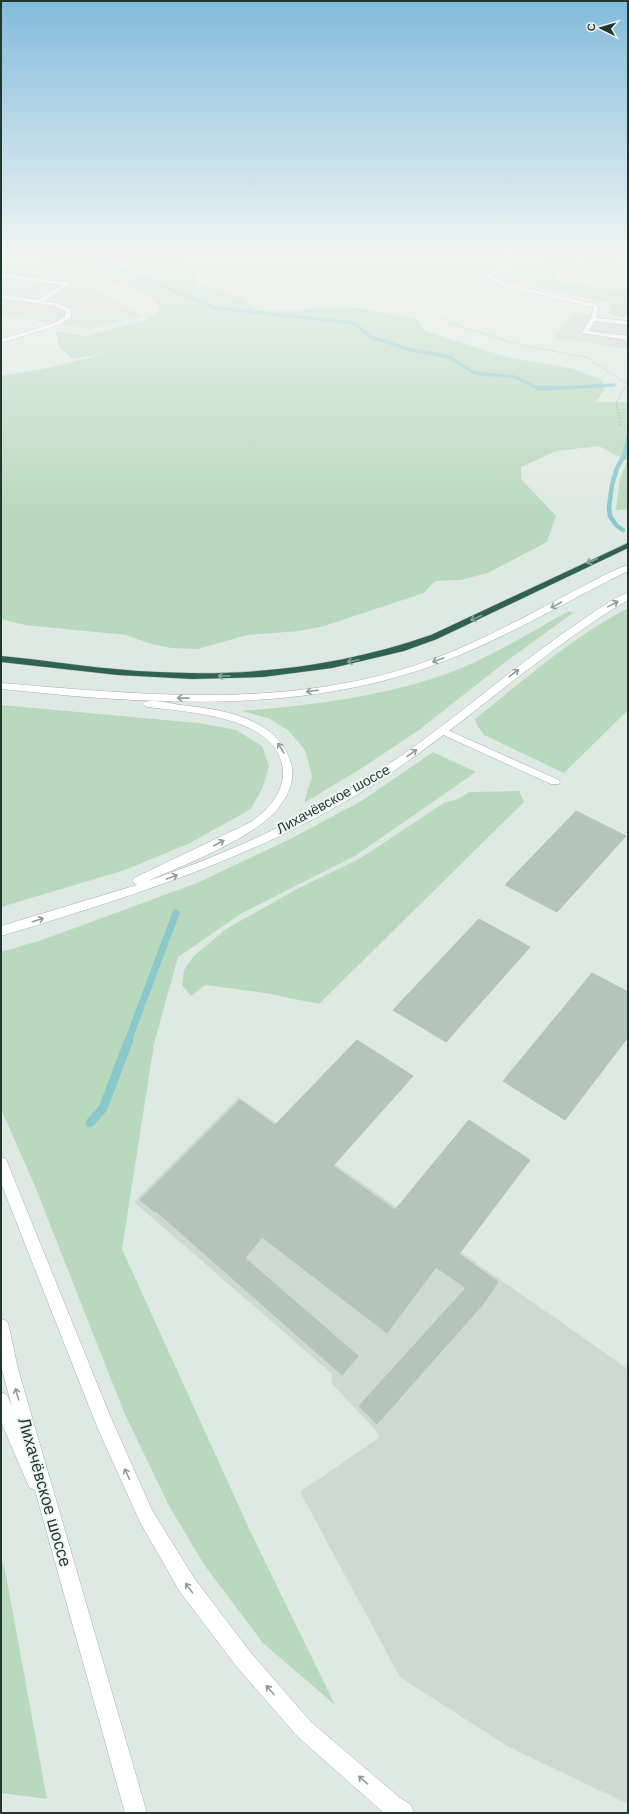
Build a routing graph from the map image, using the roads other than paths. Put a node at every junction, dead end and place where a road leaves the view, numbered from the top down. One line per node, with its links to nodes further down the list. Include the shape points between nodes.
1 (628, 545): 4 (highway, one-way to 4, via 434,637 406,648 327,667 282,673 192,676 117,671)
2 (628, 568): 6 (main road, one-way to 6, via 480,643 411,670 371,681 287,695 186,698)
3 (628, 596): 7 (main road, Лихачёвское шоссе, one-way to 3, via 558,640 598,612)
4 (1, 658)
5 (1, 685): 6 (main road)
6 (85, 694): 9 (main road, one-way to 6, via 258,822 277,804 289,774 286,757 278,743 262,730 232,717)
7 (443, 731): 8 (main road); 9 (main road, Лихачёвское шоссе, one-way to 7, via 170,878 275,832 335,802 391,768)
8 (555, 782)
9 (95, 902): 10 (main road, Лихачёвское шоссе, one-way to 9)
10 (1, 931)
11 (1, 1164): 18 (main road, one-way to 11, via 304,1729 244,1660 187,1585 146,1516 104,1423)
12 (1, 1327): 14 (main road, Лихачёвское шоссе)
13 (1, 1345): 14 (main road)
14 (10, 1369): 16 (main road, Лихачёвское шоссе, one-way to 14)
15 (1, 1401): 16 (main road)
16 (54, 1526): 17 (main road, Лихачёвское шоссе)
17 (136, 1813)
18 (403, 1813)

